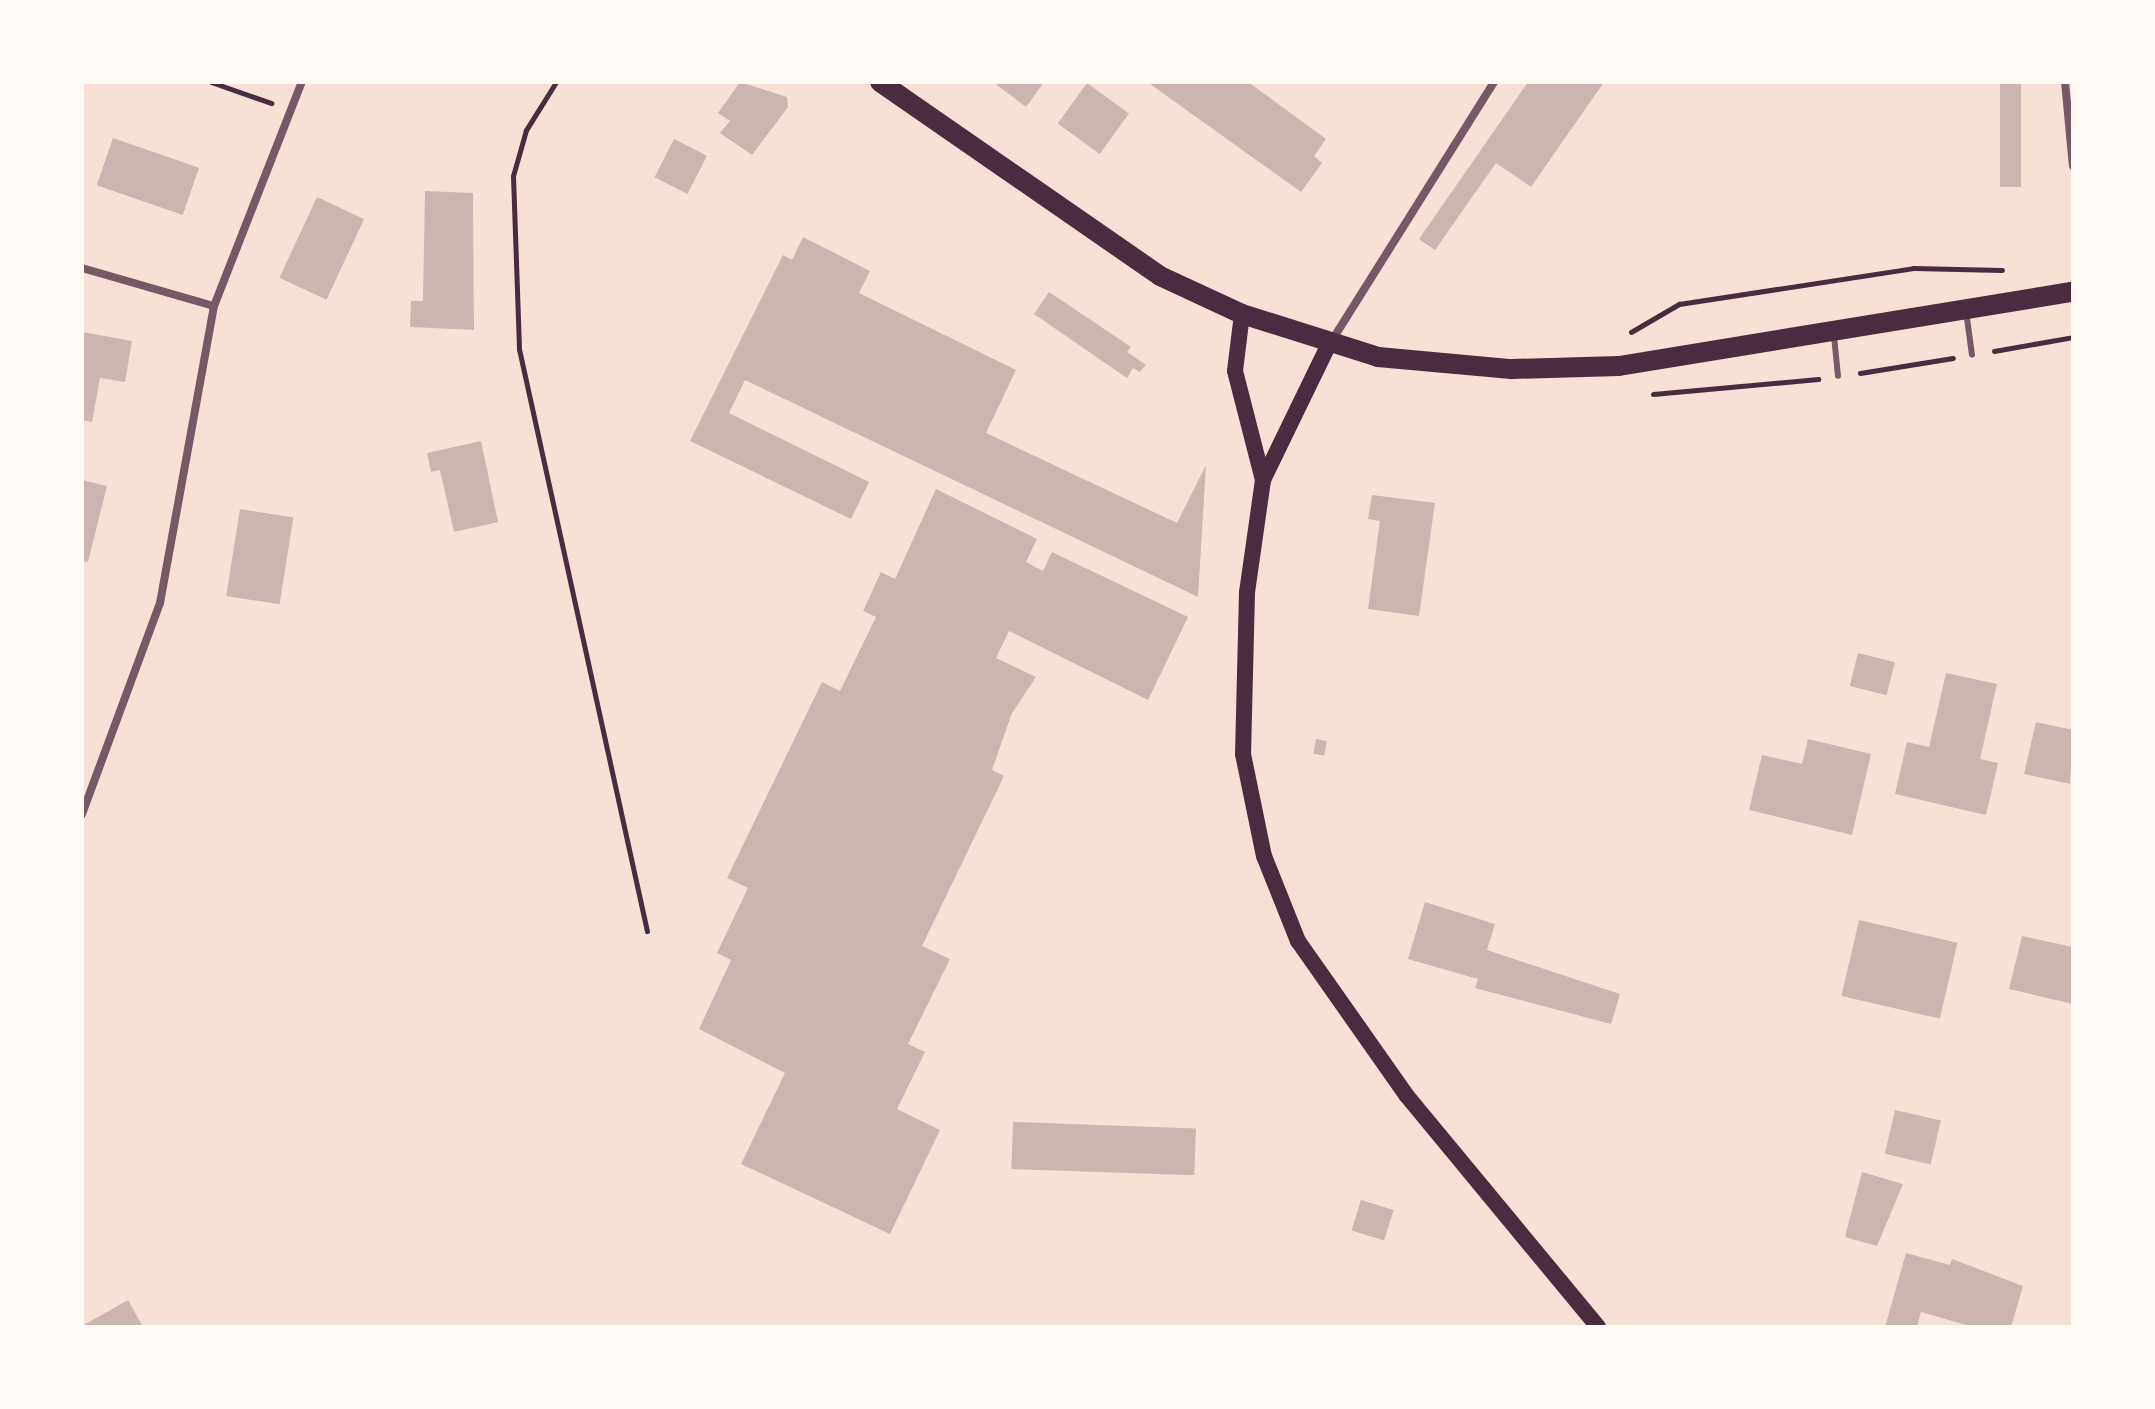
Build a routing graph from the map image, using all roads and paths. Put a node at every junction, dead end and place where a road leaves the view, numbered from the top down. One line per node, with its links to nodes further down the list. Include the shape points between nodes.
1 (211, 82): 7 (path)
2 (302, 82): 7 (street)
3 (556, 82): 22 (path, via 526,130 513,176 519,349)
4 (880, 82): 14 (main road, via 1148,268)
5 (1494, 82): 17 (street)
6 (2065, 82): 8 (street)
7 (291, 110): 12 (street)
8 (2073, 166)
9 (82, 268): 12 (street)
10 (2010, 268): 16 (path, via 1913,268 1679,304)
11 (2073, 292): 13 (main road)
12 (214, 306): 21 (street, via 160,603)
13 (1966, 311): 15 (main road); 18 (lane)
14 (1242, 314): 17 (main road); 20 (main road, via 1235,371)
15 (1834, 335): 17 (main road, via 1619,366 1511,369 1378,357); 19 (lane)
16 (1625, 336)
17 (1330, 342): 20 (main road)
18 (1972, 355)
19 (1838, 376)
20 (1263, 480): 23 (main road, via 1247,592 1243,754 1264,856 1298,941 1407,1096)
21 (82, 814)
22 (647, 931)
23 (1598, 1327)

